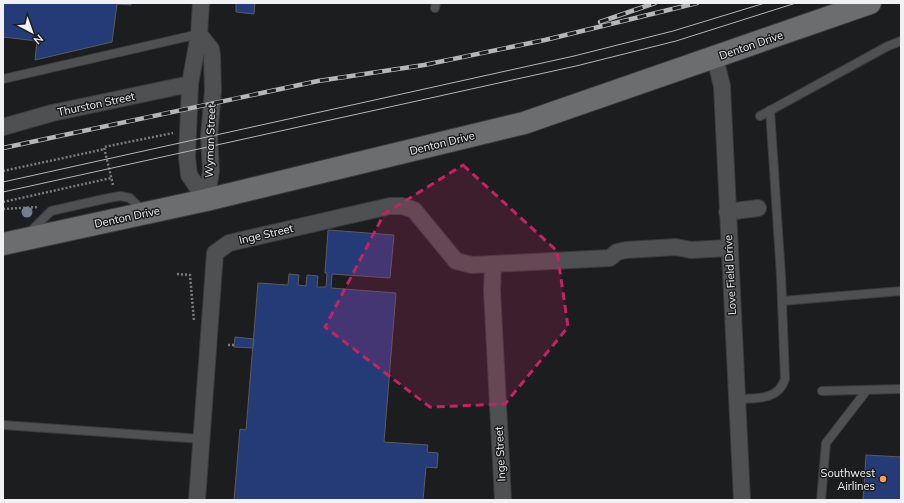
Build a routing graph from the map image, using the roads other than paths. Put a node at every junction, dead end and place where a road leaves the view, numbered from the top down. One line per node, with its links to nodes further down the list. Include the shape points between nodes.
1 (201, 3): 3 (street, Wyman Street)
2 (870, 3): 5 (main road, Denton Drive)
3 (200, 34): 6 (lane); 7 (street, Wyman Street); 11 (street, Wyman Street, via 211,49 212,61 213,91 209,136 211,170)
4 (901, 41): 8 (lane)
5 (715, 58): 11 (main road, Denton Drive, via 524,123); 13 (street, Love Field Drive, via 722,86)
6 (3, 79)
7 (190, 84): 10 (street, Thurston Street, via 52,113); 11 (street, Wyman Street, via 188,170)
8 (770, 110): 9 (lane); 18 (lane)
9 (760, 116)
10 (3, 127)
11 (206, 200): 14 (main road, Denton Drive)
12 (758, 208): 13 (street)
13 (727, 212): 15 (street, Love Field Drive)
14 (13, 242)
15 (729, 248): 16 (street, Inge Street, via 691,250 678,257 650,258 633,250 621,250 610,258); 22 (street, Love Field Drive)
16 (493, 265): 24 (street, Inge Street, via 472,265 456,261 414,210 402,206 390,206 229,243 215,253); 27 (street, Inge Street)
17 (901, 291): 18 (lane)
18 (782, 301): 22 (lane, via 785,379 783,386 771,396)
19 (901, 389): 20 (lane)
20 (867, 390): 21 (lane); 28 (lane, via 826,443)
21 (822, 391)
22 (737, 399): 25 (street, Love Field Drive)
23 (3, 425): 24 (lane)
24 (202, 439): 26 (street, Inge Street)
25 (740, 498)
26 (197, 500)
27 (503, 500)
28 (821, 500)

